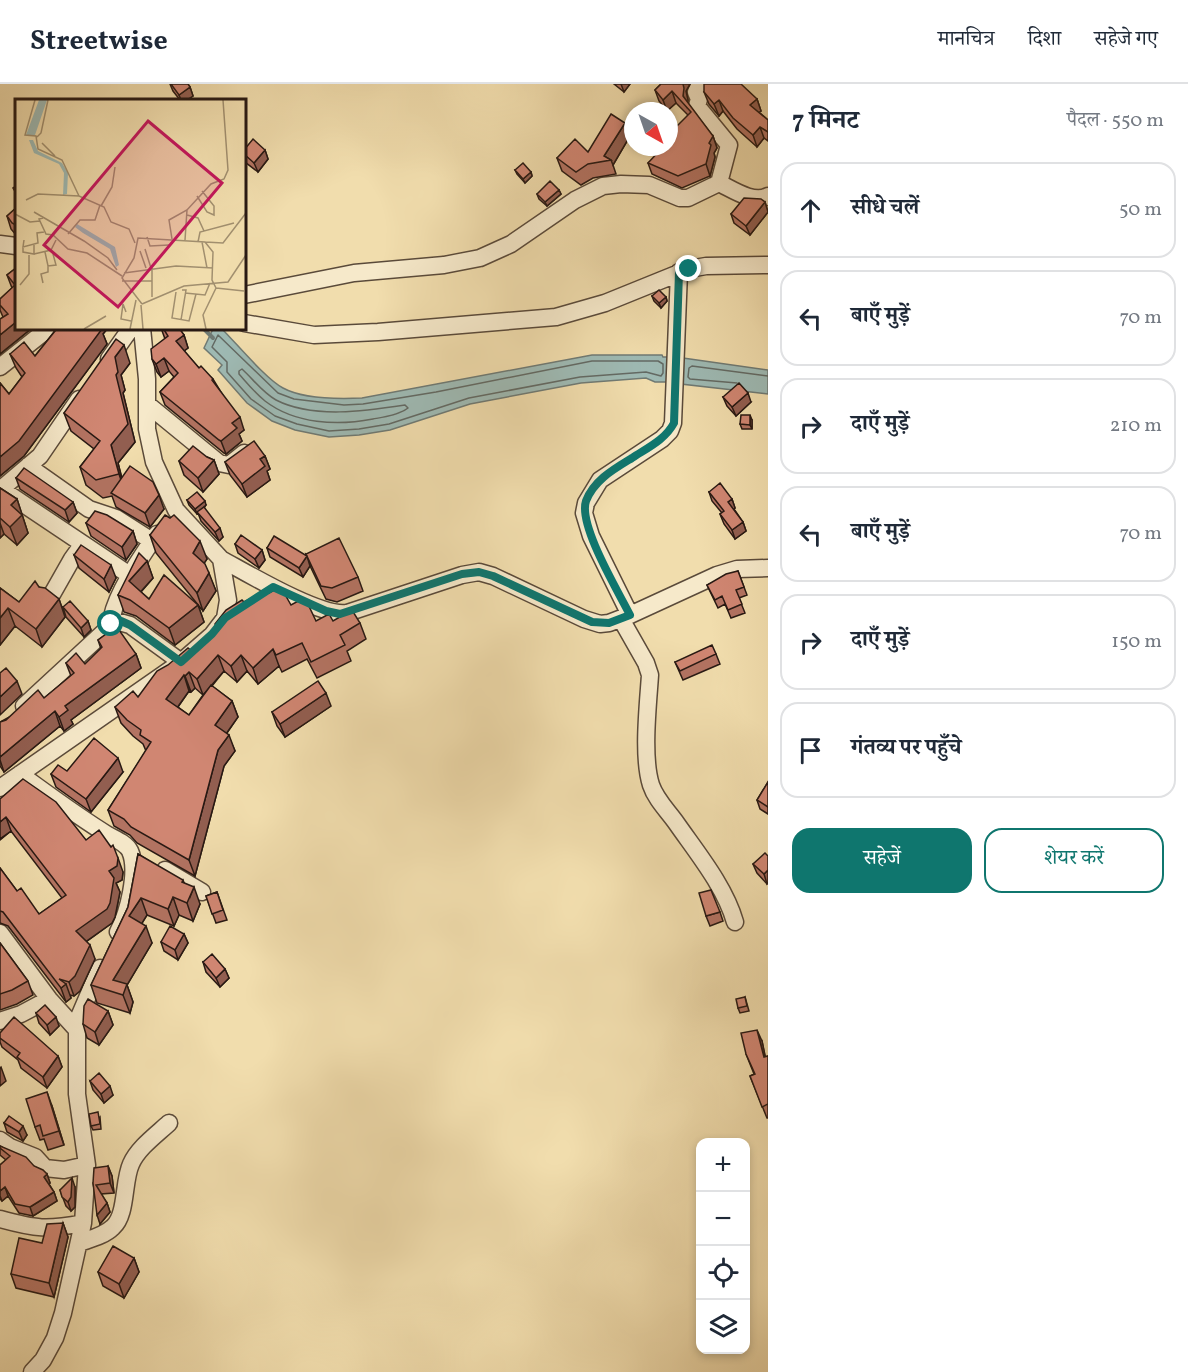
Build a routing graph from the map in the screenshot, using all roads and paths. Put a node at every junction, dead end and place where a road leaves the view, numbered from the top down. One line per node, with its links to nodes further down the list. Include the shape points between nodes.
1 (700, 84): 2 (street, via 696,92 698,106 729,146)
2 (719, 183): 3 (street, via 752,198); 8 (street, via 688,198 648,185 603,186 574,200 512,244 480,258 444,266 354,273)
3 (768, 196)
4 (0, 244): 5 (street)
5 (15, 246)
6 (768, 265): 7 (street, via 706,266)
7 (679, 272): 9 (street, via 592,308 543,318 314,335); 26 (street, via 675,415 669,431 600,480 584,513)
8 (246, 295)
9 (246, 323)
10 (46, 330): 13 (street)
11 (130, 330): 16 (street, via 52,441)
12 (142, 330): 14 (street)
13 (0, 367)
14 (147, 404): 15 (street, via 219,463 229,465); 18 (street, via 152,455)
15 (250, 448)
16 (28, 466): 17 (street); 19 (street, via 89,508 116,518)
17 (1, 490): 20 (street)
18 (176, 510): 19 (street); 21 (street)
19 (152, 541): 23 (street)
20 (82, 545): 23 (street); 25 (street)
21 (221, 559): 24 (street); 27 (street, via 228,600)
22 (768, 568): 26 (street, via 737,569 717,575)
23 (131, 576): 28 (street, via 111,614)
24 (273, 587): 26 (street, via 340,614 462,574 479,572 592,622 609,623); 27 (street)
25 (51, 596)
26 (626, 617): 35 (street, via 650,675 647,760 651,785 719,886)
27 (225, 618): 29 (street)
28 (111, 624): 29 (street, via 121,621 130,625); 30 (street)
29 (181, 662): 31 (street)
30 (12, 718)
31 (20, 774): 32 (street); 33 (street)
32 (0, 788)
33 (130, 851): 34 (street); 39 (street, via 134,872 125,920 79,1017)
34 (202, 892)
35 (735, 922)
36 (1, 937): 37 (street)
37 (49, 999): 38 (street); 39 (street)
38 (0, 1021)
39 (77, 1030): 42 (street, via 77,1094)
40 (169, 1122): 45 (street, via 130,1166 114,1227)
41 (0, 1140): 42 (street, via 35,1157 45,1168 64,1170)
42 (87, 1165): 44 (street)
43 (0, 1220): 44 (street, via 51,1229)
44 (83, 1223): 45 (street)
45 (79, 1243): 46 (street, via 55,1338)
46 (32, 1372)

